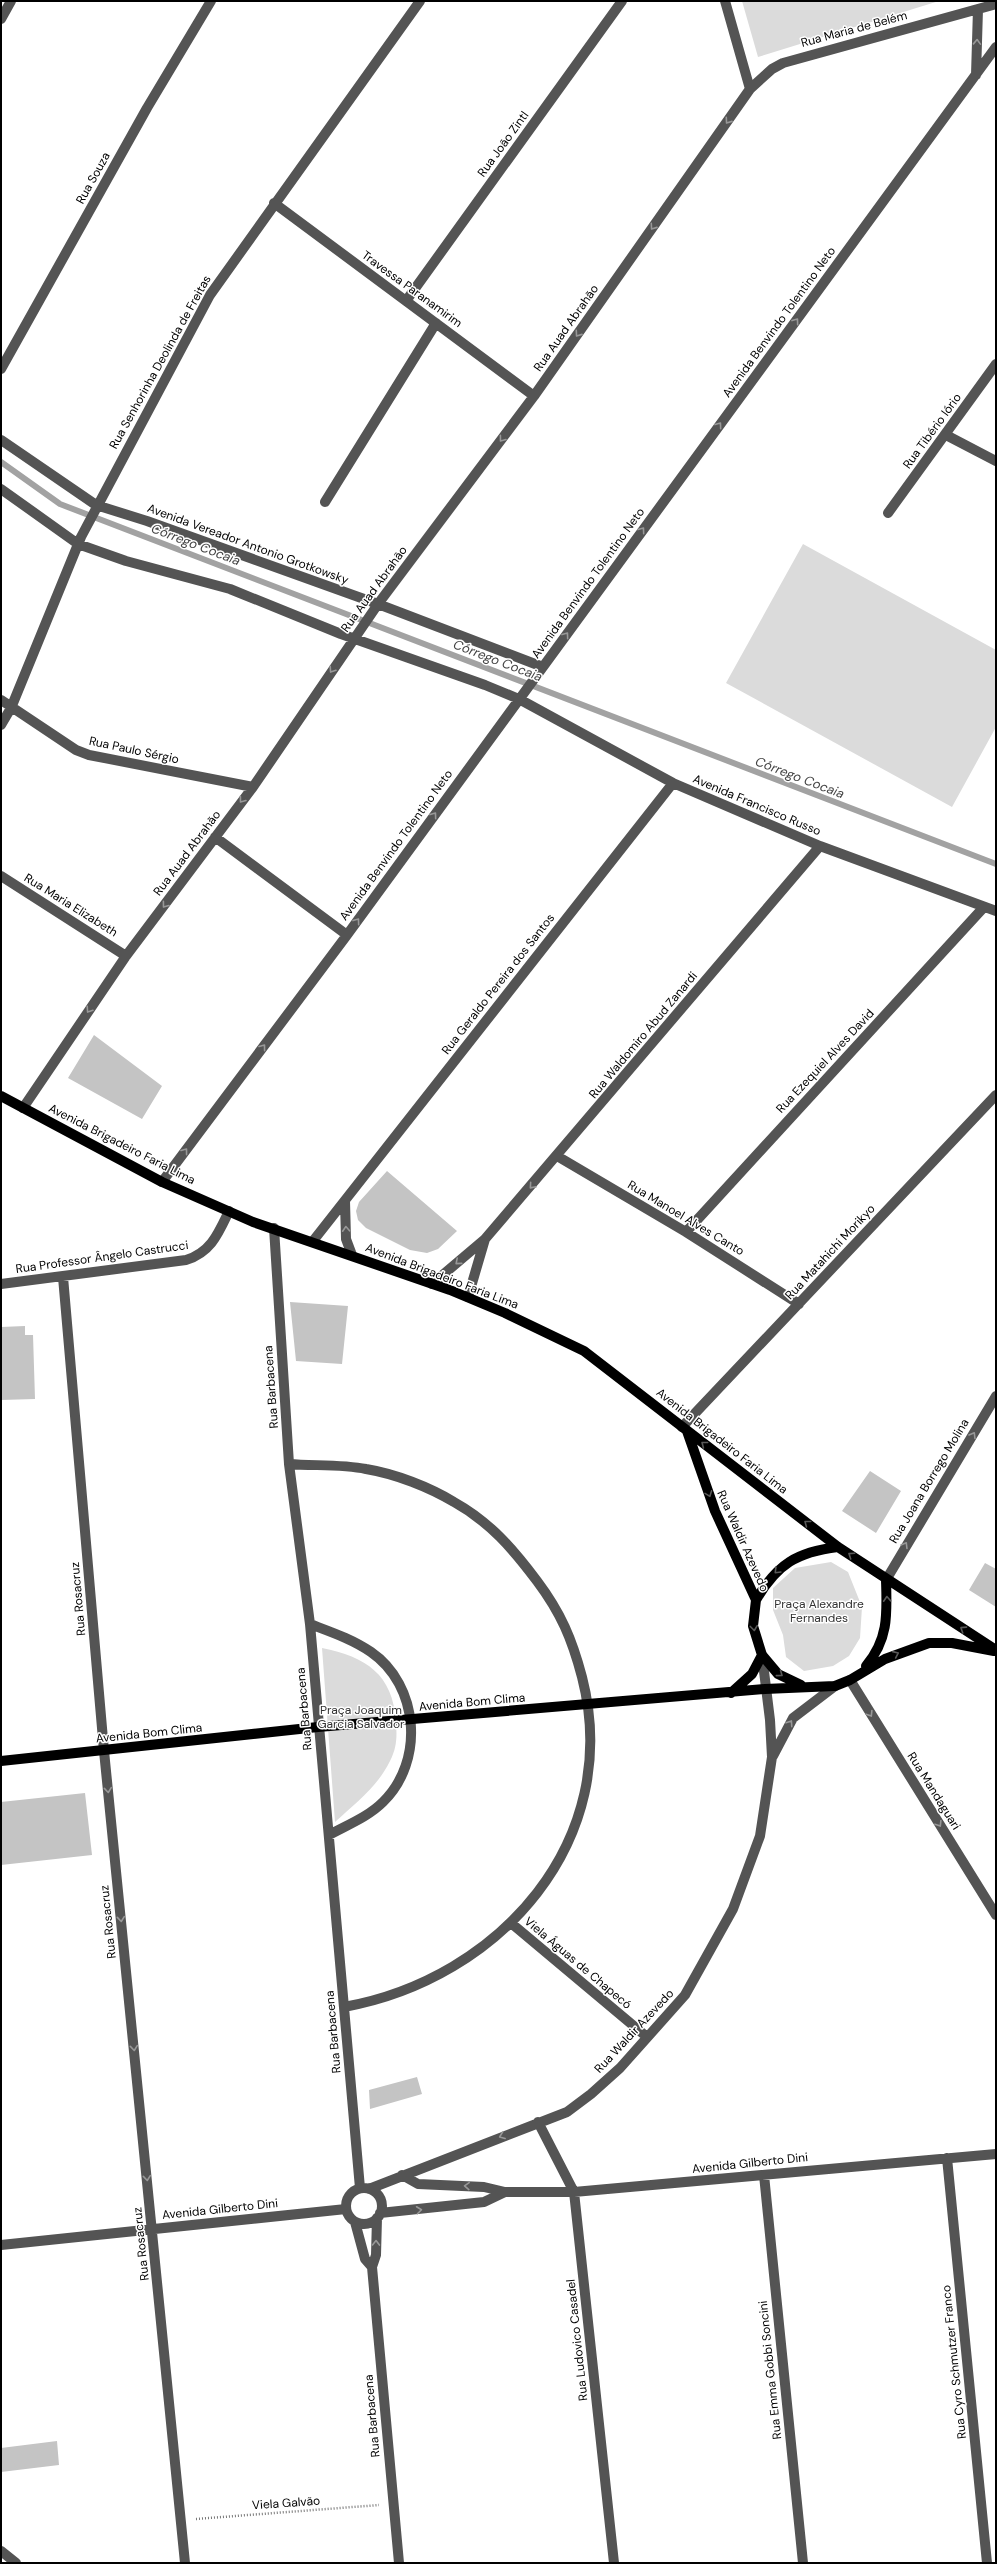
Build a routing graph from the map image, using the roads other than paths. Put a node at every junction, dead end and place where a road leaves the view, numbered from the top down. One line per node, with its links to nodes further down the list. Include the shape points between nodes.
1 (11, 1): 8 (street)
2 (211, 1): 16 (street, Rua Souza, via 147,108)
3 (420, 1): 12 (street, Rua Senhorinha Deolinda de Freitas)
4 (622, 1): 13 (street, Rua João Zintl)
5 (725, 1): 11 (street)
6 (996, 4): 7 (street, Rua Maria de Belém)
7 (978, 9): 10 (street, one-way to 7); 11 (street, Rua Maria de Belém, via 783,63 772,69)
8 (1, 19)
9 (996, 47): 10 (street, Avenida Benvindo Tolentino Neto)
10 (976, 75): 28 (street, Avenida Benvindo Tolentino Neto, one-way to 10)
11 (750, 89): 17 (street, Rua Auad Abrahão, one-way to 17)
12 (274, 203): 13 (street, Travessa Paranamirim); 23 (street, Rua Senhorinha Deolinda de Freitas, via 210,295)
13 (406, 301): 14 (street, Travessa Paranamirim)
14 (436, 323): 17 (street, Travessa Paranamirim); 22 (street)
15 (996, 364): 18 (street, Rua Tibério Iório)
16 (1, 370)
17 (534, 396): 26 (street, Rua Auad Abrahão, one-way to 26)
18 (946, 435): 20 (street); 24 (street, Rua Tibério Iório)
19 (1, 440): 23 (street, Avenida Vereador Antonio Grotkowsky)
20 (996, 461)
21 (1, 489): 25 (street)
22 (325, 502)
23 (94, 510): 25 (street, Rua Senhorinha Deolinda de Freitas); 26 (street, Avenida Vereador Antonio Grotkowsky, via 147,521)
24 (888, 513)
25 (80, 541): 27 (street, via 126,561 230,589); 31 (street, Rua Senhorinha Deolinda de Freitas)
26 (375, 608): 27 (street, Rua Auad Abrahão); 28 (street, Avenida Vereador Antonio Grotkowsky)
27 (357, 634): 29 (street); 34 (street, Rua Auad Abrahão, one-way to 34)
28 (540, 670): 29 (street, Avenida Benvindo Tolentino Neto)
29 (521, 696): 33 (street, Avenida Francisco Russo); 40 (street, Avenida Benvindo Tolentino Neto, one-way to 29)
30 (1, 700): 31 (street, Rua Paulo Sérgio)
31 (11, 708): 32 (street, Rua Senhorinha Deolinda de Freitas); 34 (street, Rua Paulo Sérgio, via 76,750 89,755)
32 (1, 725)
33 (672, 783): 36 (street, Avenida Francisco Russo); 47 (street, Rua Geraldo Pereira dos Santos)
34 (253, 787): 35 (street, Rua Auad Abrahão, one-way to 35)
35 (215, 837): 40 (street); 41 (street, Rua Auad Abrahão, one-way to 41)
36 (820, 846): 38 (street, Avenida Francisco Russo); 45 (street, Rua Waldomiro Abud Zanardi)
37 (1, 876): 41 (street, Rua Maria Elizabeth)
38 (984, 907): 39 (street, Avenida Francisco Russo); 50 (street, Rua Ezequiel Alves David)
39 (996, 911)
40 (347, 935): 46 (street, Avenida Benvindo Tolentino Neto, one-way to 40)
41 (126, 956): 44 (street, Rua Auad Abrahão, one-way to 44)
42 (1, 1096): 44 (main road, Avenida Brigadeiro Faria Lima)
43 (996, 1096): 58 (street, Rua Matahichi Morikyo)
44 (22, 1108): 46 (main road, Avenida Brigadeiro Faria Lima)
45 (557, 1156): 50 (street, Rua Manoel Alves Canto); 51 (street, Rua Waldomiro Abud Zanardi, one-way to 51)
46 (162, 1182): 48 (main road, Avenida Brigadeiro Faria Lima)
47 (345, 1201): 52 (street, Rua Geraldo Pereira dos Santos); 53 (street, one-way to 47, via 346,1239)
48 (229, 1211): 49 (main road, Avenida Brigadeiro Faria Lima); 54 (street, Rua Professor Ângelo Castrucci, via 214,1242 199,1256)
49 (274, 1228): 52 (main road, Avenida Brigadeiro Faria Lima); 61 (street, Rua Barbacena)
50 (686, 1232): 58 (street, Rua Manoel Alves Canto)
51 (485, 1239): 56 (street, Rua Waldomiro Abud Zanardi, one-way to 56); 57 (street, Rua Waldomiro Abud Zanardi)
52 (313, 1241): 53 (main road, Avenida Brigadeiro Faria Lima)
53 (352, 1255): 56 (main road, Avenida Brigadeiro Faria Lima)
54 (63, 1277): 55 (street, Rua Professor Ângelo Castrucci); 77 (street, Rua Rosacruz)
55 (1, 1284)
56 (432, 1284): 57 (main road, Avenida Brigadeiro Faria Lima)
57 (468, 1298): 60 (main road, Avenida Brigadeiro Faria Lima, via 584,1351)
58 (799, 1304): 60 (street, Rua Matahichi Morikyo)
59 (996, 1396): 63 (street, Rua Joana Borrego Molina, one-way to 59)
60 (685, 1429): 62 (main road, Avenida Brigadeiro Faria Lima, one-way to 60); 64 (main road, Rua Waldir Azevedo, one-way to 64, via 715,1511)
61 (289, 1464): 65 (street, Rua Barbacena); 74 (street, via 366,1468 402,1479 455,1502 499,1533 556,1606 573,1642)
62 (838, 1547): 63 (main road, Avenida Brigadeiro Faria Lima, one-way to 62); 64 (main road, one-way to 64, via 817,1549 780,1567 766,1582)
63 (886, 1580): 66 (main road, Avenida Brigadeiro Faria Lima, one-way to 63); 68 (main road, one-way to 63, via 874,1657 884,1638 888,1618)
64 (756, 1600): 67 (main road, Rua Waldir Azevedo, one-way to 67, via 753,1626)
65 (310, 1624): 75 (street, via 346,1638 372,1652 399,1685); 76 (street, Rua Barbacena)
66 (996, 1651): 68 (main road, Avenida Bom Clima, one-way to 66, via 906,1649 929,1643 952,1643)
67 (762, 1655): 70 (main road, one-way to 70, via 778,1674); 72 (street, Rua Waldir Azevedo); 73 (main road, via 752,1674)
68 (861, 1672): 69 (main road, Avenida Bom Clima)
69 (850, 1680): 71 (main road, Avenida Bom Clima); 81 (street, Rua Mandaguari, one-way to 81)
70 (804, 1686): 71 (main road, Avenida Bom Clima); 72 (main road, Avenida Bom Clima)
71 (835, 1686): 78 (street, Rua Waldir Azevedo, one-way to 71, via 793,1718)
72 (765, 1689): 73 (main road, Avenida Bom Clima); 78 (street, Rua Waldir Azevedo)
73 (731, 1693): 74 (main road, Avenida Bom Clima)
74 (589, 1704): 75 (main road, Avenida Bom Clima); 82 (street, via 588,1776 577,1824 558,1862 535,1896)
75 (412, 1720): 76 (main road, Avenida Bom Clima); 80 (street, via 409,1757 384,1802 361,1818)
76 (318, 1727): 77 (main road, Avenida Bom Clima); 80 (street, Rua Barbacena)
77 (104, 1751): 79 (main road, Avenida Bom Clima); 96 (street, Rua Rosacruz, one-way to 96)
78 (772, 1757): 84 (street, Rua Waldir Azevedo, via 760,1836 733,1909 685,1994)
79 (1, 1761)
80 (329, 1834): 83 (street, Rua Barbacena)
81 (996, 1915)
82 (511, 1923): 83 (street, via 480,1951 443,1974 374,2002); 84 (street, Viela Águas de Chapecó)
83 (344, 2007): 90 (street, Rua Barbacena)
84 (647, 2037): 85 (street, Rua Waldir Azevedo, via 620,2068 591,2094 567,2112)
85 (538, 2122): 88 (street, Rua Waldir Azevedo, one-way to 88); 92 (street, Rua Ludovico Casadel)
86 (996, 2154): 87 (street, Avenida Gilberto Dini)
87 (946, 2158): 89 (street, Avenida Gilberto Dini); 105 (street, Rua Cyro Schmutzer Franco)
88 (402, 2175): 90 (street, Rua Waldir Azevedo); 91 (street, Avenida Gilberto Dini, one-way to 88, via 484,2187 418,2184)
89 (764, 2175): 92 (street, Avenida Gilberto Dini); 104 (street, Rua Emma Gobbi Soncini)
90 (365, 2188): 93 (street, via 348,2196); 94 (street, via 379,2196 382,2207)
91 (505, 2192): 92 (street, Avenida Gilberto Dini); 94 (street, Avenida Gilberto Dini, one-way to 91, via 484,2202)
92 (574, 2192): 103 (street, Rua Ludovico Casadel)
93 (346, 2209): 95 (street); 96 (street, Avenida Gilberto Dini)
94 (378, 2215): 95 (street, via 366,2224); 98 (street, Rua Barbacena, one-way to 94, via 376,2255)
95 (355, 2222): 98 (street, Rua Barbacena, via 365,2259)
96 (152, 2229): 97 (street, Avenida Gilberto Dini); 101 (street, Rua Rosacruz)
97 (1, 2245)
98 (372, 2267): 102 (street, Rua Barbacena)
99 (1, 2551): 100 (street)
100 (16, 2563)
101 (185, 2563)
102 (399, 2563)
103 (614, 2563)
104 (803, 2563)
105 (987, 2563)

